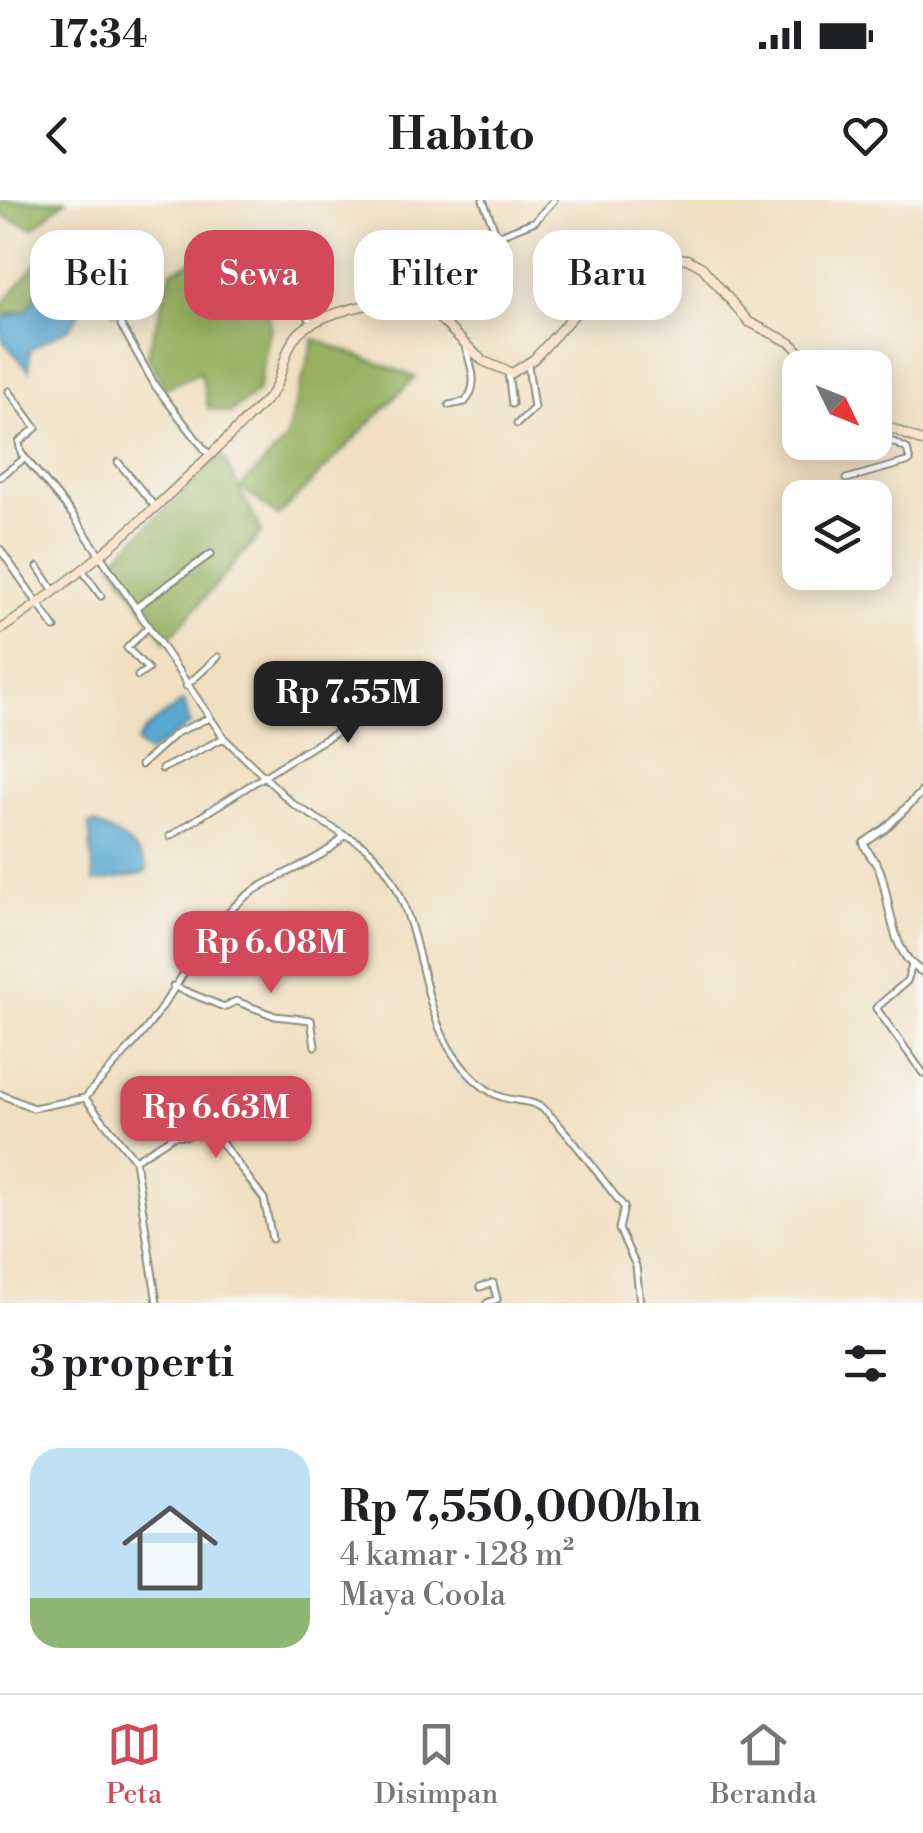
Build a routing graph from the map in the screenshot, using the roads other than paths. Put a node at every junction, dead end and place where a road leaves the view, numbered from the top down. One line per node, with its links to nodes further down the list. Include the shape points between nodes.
1 (483, 200): 3 (street)
2 (554, 200): 4 (street, via 536,220)
3 (494, 230)
4 (511, 230)
5 (354, 313): 8 (main road)
6 (310, 320): 8 (street)
7 (440, 320): 10 (main road)
8 (312, 324): 21 (main road, via 293,340 278,387)
9 (121, 325): 21 (street, via 156,387)
10 (466, 346): 13 (main road); 16 (street, via 472,392)
11 (798, 350): 12 (main road, via 749,322 702,267 676,257 631,262 611,274)
12 (528, 365): 13 (main road); 17 (street, via 534,408)
13 (508, 373): 15 (street)
14 (9, 391): 22 (street, via 36,428 18,444)
15 (512, 404)
16 (450, 406)
17 (517, 424)
18 (892, 428): 20 (main road)
19 (892, 442): 25 (street, via 907,449 910,460)
20 (923, 442)
21 (209, 455): 26 (main road)
22 (25, 458): 24 (street); 30 (street)
23 (118, 462): 26 (street)
24 (0, 477)
25 (846, 478)
26 (156, 508): 30 (main road)
27 (0, 549): 29 (street)
28 (210, 554): 36 (street)
29 (1, 558): 35 (street)
30 (99, 559): 32 (main road); 36 (street)
31 (38, 567): 33 (street)
32 (83, 570): 33 (main road); 34 (street)
33 (54, 591): 35 (main road)
34 (101, 596)
35 (40, 603): 38 (street); 39 (main road)
36 (134, 608): 37 (street)
37 (148, 627): 41 (street, via 127,648 148,669); 42 (street)
38 (55, 628)
39 (0, 630)
40 (218, 657): 42 (street)
41 (138, 676)
42 (186, 686): 44 (street)
43 (416, 688): 48 (street)
44 (209, 718): 45 (street); 46 (street, via 176,734)
45 (224, 738): 47 (street); 48 (street)
46 (141, 765)
47 (162, 770)
48 (264, 778): 50 (street); 51 (street)
49 (923, 790): 52 (street, via 864,843)
50 (344, 835): 54 (street, via 330,850 248,894); 64 (street, via 382,861 450,1049 495,1094 547,1112 624,1207 619,1228 636,1266)
51 (170, 836)
52 (912, 966): 53 (street); 56 (street, via 907,980 876,1008)
53 (923, 972)
54 (174, 986): 55 (street, via 224,1007 236,1001 311,1020); 58 (street)
55 (315, 1046)
56 (923, 1073)
57 (0, 1094): 58 (street, via 38,1108)
58 (84, 1098): 59 (street)
59 (135, 1160): 60 (street, via 175,1135 200,1126 215,1131 264,1199); 62 (street)
60 (272, 1239)
61 (480, 1286): 63 (street, via 493,1283 497,1298)
62 (156, 1303)
63 (487, 1303)
64 (640, 1303)

